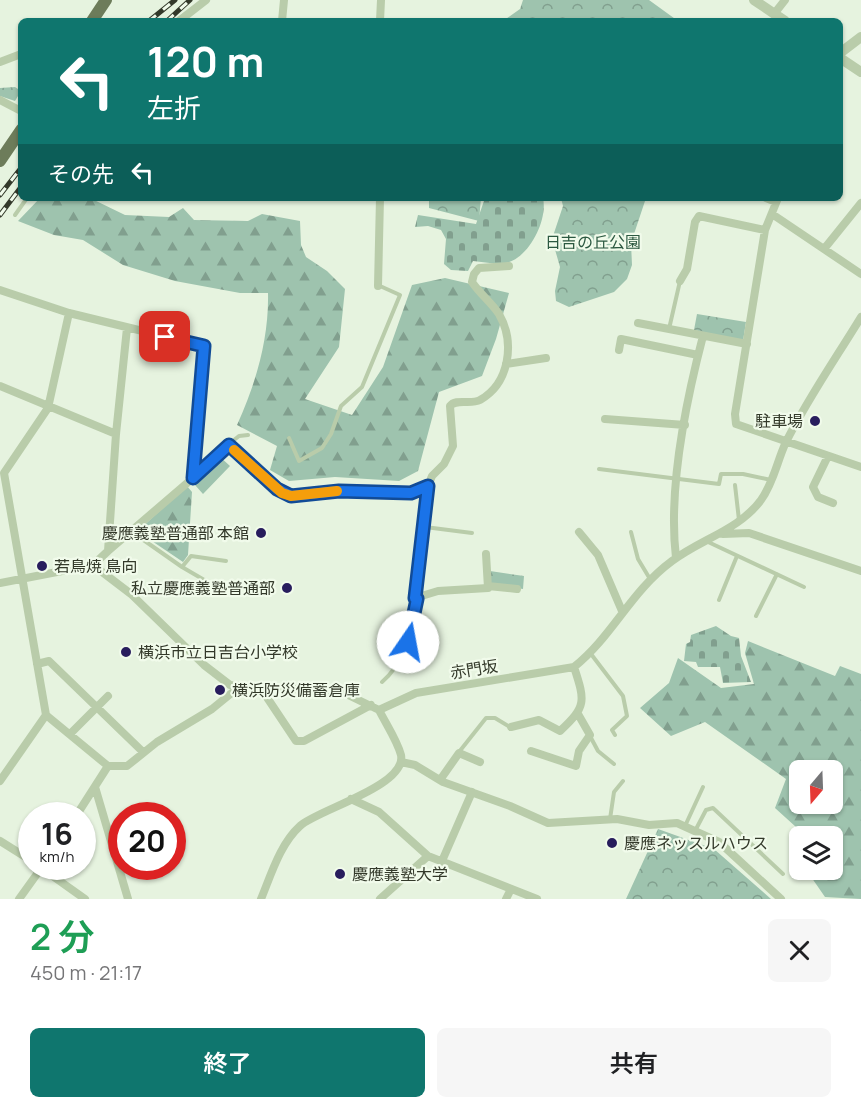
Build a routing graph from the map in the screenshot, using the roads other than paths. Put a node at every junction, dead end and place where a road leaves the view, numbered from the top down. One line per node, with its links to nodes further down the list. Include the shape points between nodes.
1 (106, 0): 8 (main road)
2 (206, 0): 9 (street)
3 (284, 0): 10 (street)
4 (381, 0): 11 (street)
5 (754, 0): 7 (street)
6 (785, 0): 7 (street)
7 (774, 14): 12 (street)
8 (94, 18)
9 (183, 18)
10 (282, 18)
11 (380, 18)
12 (780, 18)
13 (861, 37): 14 (street)
14 (843, 53)
15 (18, 55): 17 (street)
16 (843, 58): 18 (street)
17 (0, 62)
18 (861, 72)
19 (0, 100): 20 (street)
20 (18, 109)
21 (18, 134): 22 (main road)
22 (0, 161)
23 (25, 201): 28 (lane)
24 (380, 201): 34 (street)
25 (777, 201): 27 (street)
26 (861, 203): 30 (street)
27 (772, 214): 29 (street); 30 (street)
28 (15, 215)
29 (765, 231): 33 (street, via 699,216 687,270); 42 (street)
30 (824, 249): 32 (street)
31 (509, 266): 46 (street, via 479,268 472,282 500,316 508,343)
32 (861, 274)
33 (680, 281): 40 (lane)
34 (378, 285): 53 (lane, via 400,295 362,387 341,406 322,447 299,461)
35 (0, 290): 36 (street)
36 (69, 313): 39 (street); 48 (street)
37 (861, 317): 54 (street)
38 (638, 323): 40 (street)
39 (127, 328): 51 (street); 60 (street, via 204,346)
40 (669, 329): 41 (street)
41 (704, 336): 42 (street); 44 (street)
42 (747, 344): 54 (street, via 736,424)
43 (619, 350): 44 (street, via 621,339)
44 (698, 355): 50 (street)
45 (546, 358): 46 (street)
46 (506, 364): 64 (street, via 498,382 485,396 473,402 452,402 453,446)
47 (0, 386): 48 (street)
48 (48, 407): 51 (street); 59 (street)
49 (605, 419): 50 (street)
50 (685, 425): 61 (street)
51 (116, 434): 74 (street)
52 (248, 435): 55 (lane, via 229,441)
53 (289, 438)
54 (786, 442): 56 (street); 62 (street)
55 (229, 445): 60 (street); 64 (street, via 277,489 291,496 339,491 411,493)
56 (828, 456): 57 (street); 65 (street, via 813,487 818,497)
57 (861, 467)
58 (599, 469): 61 (lane)
59 (2, 471): 83 (street)
60 (193, 478): 68 (street)
61 (678, 479): 62 (lane, via 719,484 721,474 743,474); 77 (street, via 673,523)
62 (771, 480): 66 (street, via 763,497)
63 (735, 485): 66 (lane)
64 (428, 486): 67 (street)
65 (833, 502)
66 (740, 521): 72 (street)
67 (422, 527): 71 (lane); 90 (street)
68 (132, 531): 74 (street); 80 (lane)
69 (579, 532): 92 (street, via 598,555)
70 (631, 532): 84 (lane, via 638,559)
71 (472, 533)
72 (720, 535): 73 (street, 赤門坂); 81 (street, via 749,533)
73 (706, 541): 76 (lane); 77 (street, 赤門坂)
74 (108, 551): 79 (street)
75 (486, 554): 86 (street)
76 (737, 556): 82 (lane); 91 (lane)
77 (676, 558): 84 (street, 赤門坂)
78 (226, 561): 80 (lane, via 191,556)
79 (93, 565): 83 (street); 98 (street, via 131,594 204,665)
80 (182, 567): 88 (lane)
81 (861, 571)
82 (777, 574): 87 (lane); 93 (lane)
83 (22, 579): 85 (street); 95 (street)
84 (650, 579): 92 (street, 赤門坂)
85 (0, 583)
86 (488, 586): 89 (street); 90 (street, via 438,591)
87 (804, 587)
88 (218, 588)
89 (517, 589)
90 (417, 599): 97 (lane, via 396,670)
91 (719, 600)
92 (622, 611): 94 (street, 赤門坂)
93 (756, 616)
94 (591, 654): 96 (street, 赤門坂); 108 (lane, via 623,696 627,716 612,730)
95 (37, 664): 102 (street, via 49,661); 104 (street)
96 (574, 667): 101 (street, 赤門坂, via 416,693); 103 (street, via 584,698)
97 (382, 682)
98 (239, 687): 99 (street); 110 (street, via 212,709)
99 (260, 687): 101 (street, via 340,691); 101 (street, 赤門坂, via 296,741 304,741)
100 (108, 696): 102 (street)
101 (373, 705): 112 (street, via 394,738)
102 (96, 708): 106 (street); 110 (street)
103 (578, 714): 105 (street, via 560,731 539,720); 107 (street)
104 (46, 715): 106 (street); 117 (street)
105 (511, 727): 111 (lane, via 495,718 486,718)
106 (70, 734): 115 (street)
107 (590, 735): 109 (street, via 579,751 576,766); 114 (lane, via 598,751)
108 (615, 735)
109 (531, 751)
110 (143, 752): 115 (street, via 128,766)
111 (459, 753): 113 (street); 116 (street)
112 (401, 762): 116 (street, via 415,765); 122 (street, via 387,781)
113 (480, 762)
114 (614, 764)
115 (108, 766): 119 (street)
116 (440, 780): 121 (street)
117 (0, 781)
118 (623, 781): 124 (lane, via 614,792)
119 (95, 787): 123 (street); 137 (street)
120 (703, 787): 125 (lane)
121 (472, 792): 124 (street, via 548,823); 130 (street)
122 (351, 799): 129 (street, via 379,812); 138 (street, via 295,831)
123 (85, 802)
124 (610, 819): 125 (street, via 649,825 677,823)
125 (685, 827): 126 (street)
126 (695, 831): 131 (lane, via 706,810 713,808); 142 (street, via 719,842)
127 (0, 841): 128 (street)
128 (18, 852)
129 (428, 856): 130 (street); 139 (street)
130 (442, 861): 134 (street)
131 (783, 874)
132 (32, 880): 135 (street)
133 (59, 880): 136 (street)
134 (511, 889): 140 (street); 141 (street)
135 (19, 899)
136 (85, 899)
137 (128, 899)
138 (261, 899)
139 (380, 899)
140 (506, 899)
141 (537, 899)
142 (781, 899)

